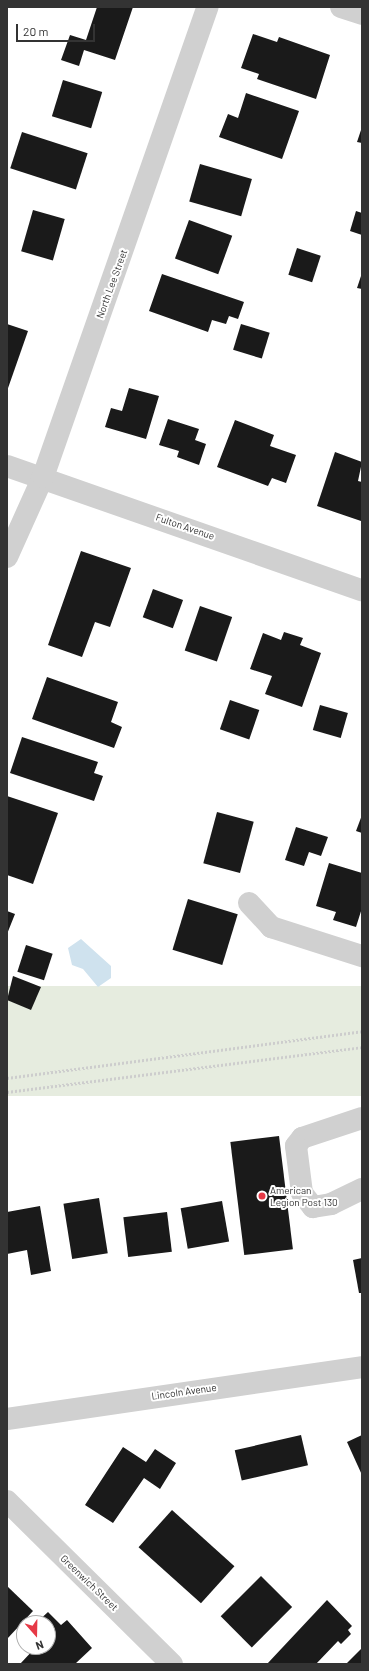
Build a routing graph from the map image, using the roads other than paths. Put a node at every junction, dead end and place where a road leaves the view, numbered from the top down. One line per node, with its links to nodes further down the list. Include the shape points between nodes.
1 (208, 7): 5 (street, North Lee Street)
2 (341, 7): 3 (street)
3 (362, 14)
4 (7, 466): 5 (street, Fulton Avenue)
5 (43, 477): 6 (street, North Lee Street); 7 (street, Fulton Avenue)
6 (7, 557)
7 (362, 590)
8 (249, 903): 9 (street, via 271,927)
9 (362, 956)
10 (362, 1118): 11 (street, via 302,1138 296,1146 302,1193 313,1208 331,1204)
11 (362, 1189)
12 (362, 1367): 13 (street, Lincoln Avenue)
13 (7, 1419)
14 (7, 1501): 15 (street, Greenwich Street)
15 (172, 1664)

